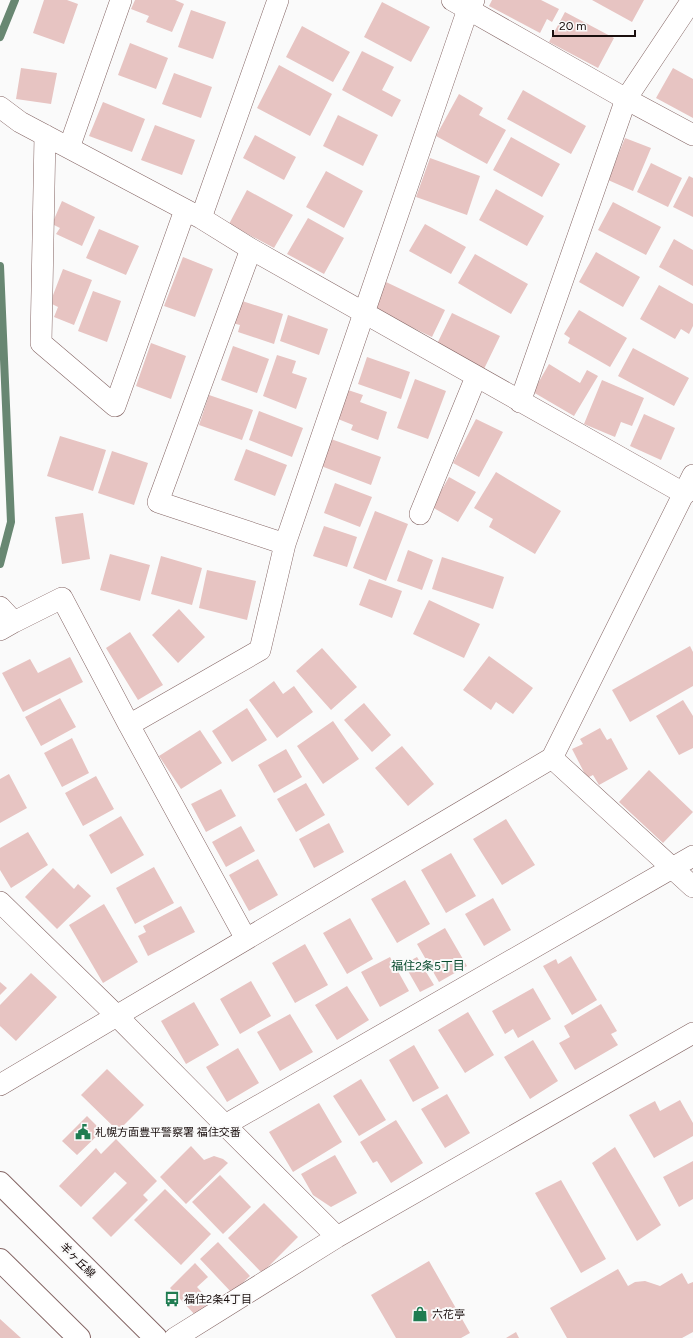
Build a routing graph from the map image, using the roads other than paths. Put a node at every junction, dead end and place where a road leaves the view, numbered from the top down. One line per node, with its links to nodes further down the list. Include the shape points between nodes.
1 (121, 0): 9 (street)
2 (278, 0): 10 (street)
3 (692, 0): 5 (street)
4 (465, 3): 5 (street); 12 (street)
5 (626, 99): 8 (street); 14 (street)
6 (0, 107): 7 (street, via 20,122)
7 (45, 135): 9 (street); 10 (street, via 41,343 115,406)
8 (693, 135)
9 (69, 148): 10 (street)
10 (193, 214): 11 (street)
11 (251, 249): 12 (street); 18 (street, via 158,502)
12 (365, 312): 13 (street); 18 (street)
13 (476, 377): 14 (street); 17 (street)
14 (520, 402): 16 (street)
15 (693, 475): 16 (street)
16 (685, 494): 21 (street)
17 (420, 514)
18 (285, 544): 20 (street, via 260,650)
19 (5, 620): 20 (street, via 62,598)
20 (129, 726): 26 (street)
21 (552, 758): 23 (street); 26 (street)
22 (693, 856): 23 (street)
23 (672, 868): 24 (street); 30 (street)
24 (693, 887)
25 (0, 902): 27 (street)
26 (246, 939): 27 (street)
27 (117, 1016): 29 (street); 30 (street)
28 (693, 1033): 32 (street)
29 (0, 1085)
30 (225, 1125): 32 (street)
31 (0, 1183): 35 (main road, 羊ヶ丘線)
32 (337, 1237): 36 (street)
33 (0, 1260): 34 (main road)
34 (79, 1338)
35 (156, 1338)
36 (176, 1338)

